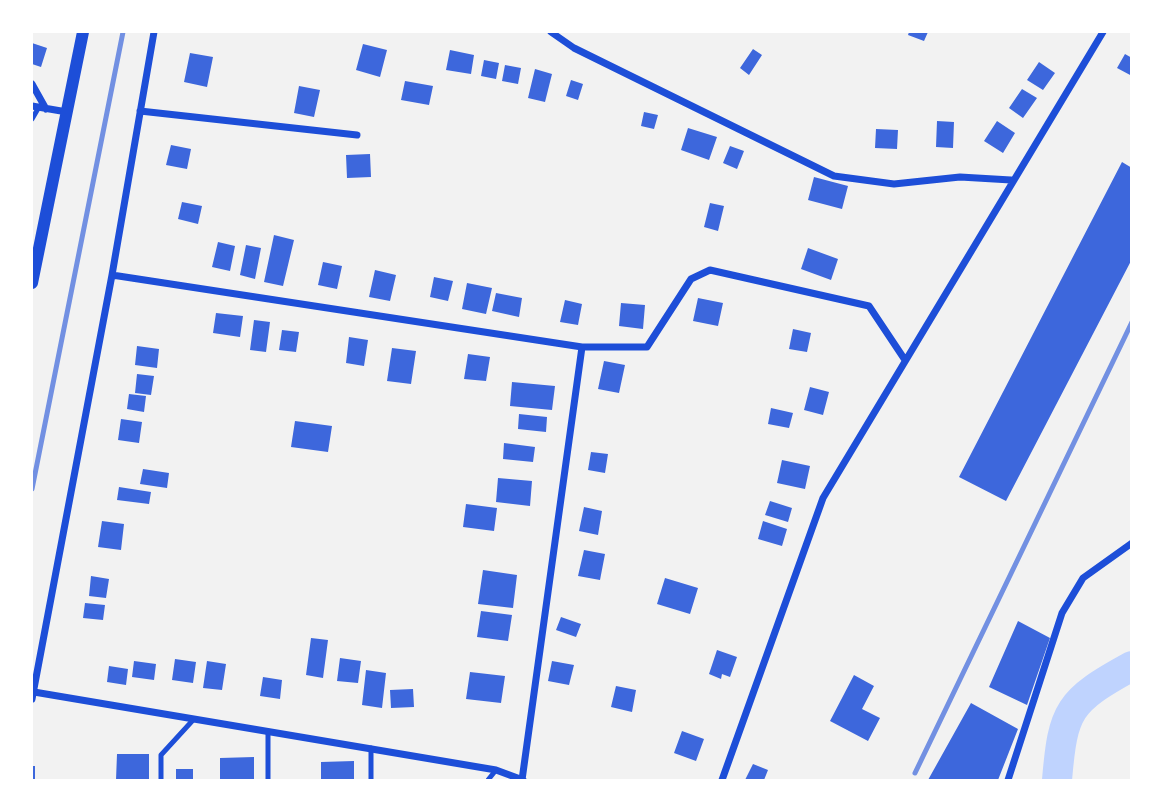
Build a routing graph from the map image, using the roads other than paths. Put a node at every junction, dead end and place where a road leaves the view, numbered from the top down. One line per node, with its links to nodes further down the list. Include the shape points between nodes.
1 (83, 32): 8 (street)
2 (154, 32): 7 (street)
3 (551, 32): 11 (street, via 574,48 834,176 894,184 960,177)
4 (1103, 32): 11 (street)
5 (32, 84): 6 (street)
6 (39, 107): 8 (street); 9 (lane)
7 (140, 111): 10 (street); 12 (street)
8 (66, 112): 13 (street)
9 (32, 119)
10 (357, 135)
11 (1011, 180): 15 (street)
12 (113, 275): 14 (street); 17 (street)
13 (32, 283)
14 (582, 347): 15 (street, via 647,347 691,279 710,270 869,306); 26 (street)
15 (905, 360): 27 (street, via 823,498)
16 (1132, 542): 28 (street, via 1083,578 1062,613)
17 (33, 695): 18 (street)
18 (194, 719): 19 (street); 22 (lane, via 161,755)
19 (268, 731): 20 (street); 23 (lane)
20 (371, 748): 21 (street); 24 (lane)
21 (496, 769): 25 (lane); 26 (street)
22 (161, 780)
23 (268, 780)
24 (371, 780)
25 (488, 780)
26 (523, 780)
27 (722, 780)
28 (1008, 780)

